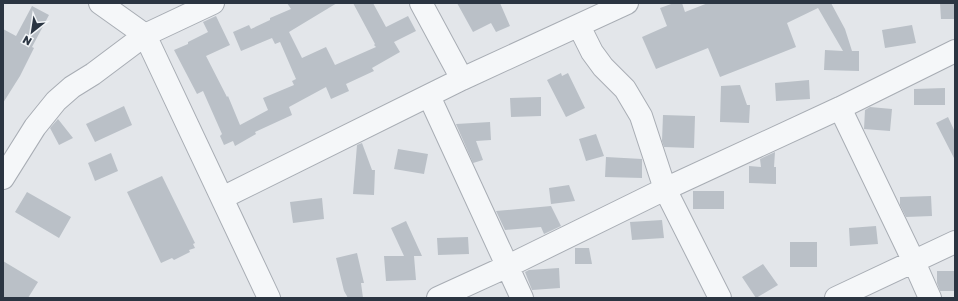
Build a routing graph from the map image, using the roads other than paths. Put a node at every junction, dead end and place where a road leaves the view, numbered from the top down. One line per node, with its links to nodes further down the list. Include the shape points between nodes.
1 (100, 3): 6 (street)
2 (213, 3): 6 (street)
3 (421, 3): 8 (street)
4 (614, 6): 5 (street)
5 (579, 26): 8 (street); 12 (street, via 592,52 625,90 641,116)
6 (146, 35): 11 (street, via 56,101 35,127); 13 (street)
7 (955, 51): 10 (street)
8 (462, 79): 9 (street)
9 (429, 96): 13 (street); 16 (street)
10 (840, 108): 12 (street); 15 (street)
11 (3, 178)
12 (666, 189): 16 (street); 20 (street)
13 (222, 198): 17 (street)
14 (955, 242): 15 (street)
15 (914, 262): 21 (street); 22 (street)
16 (508, 266): 18 (street); 19 (street)
17 (269, 298)
18 (438, 298)
19 (522, 298)
20 (720, 298)
21 (836, 298)
22 (930, 298)

